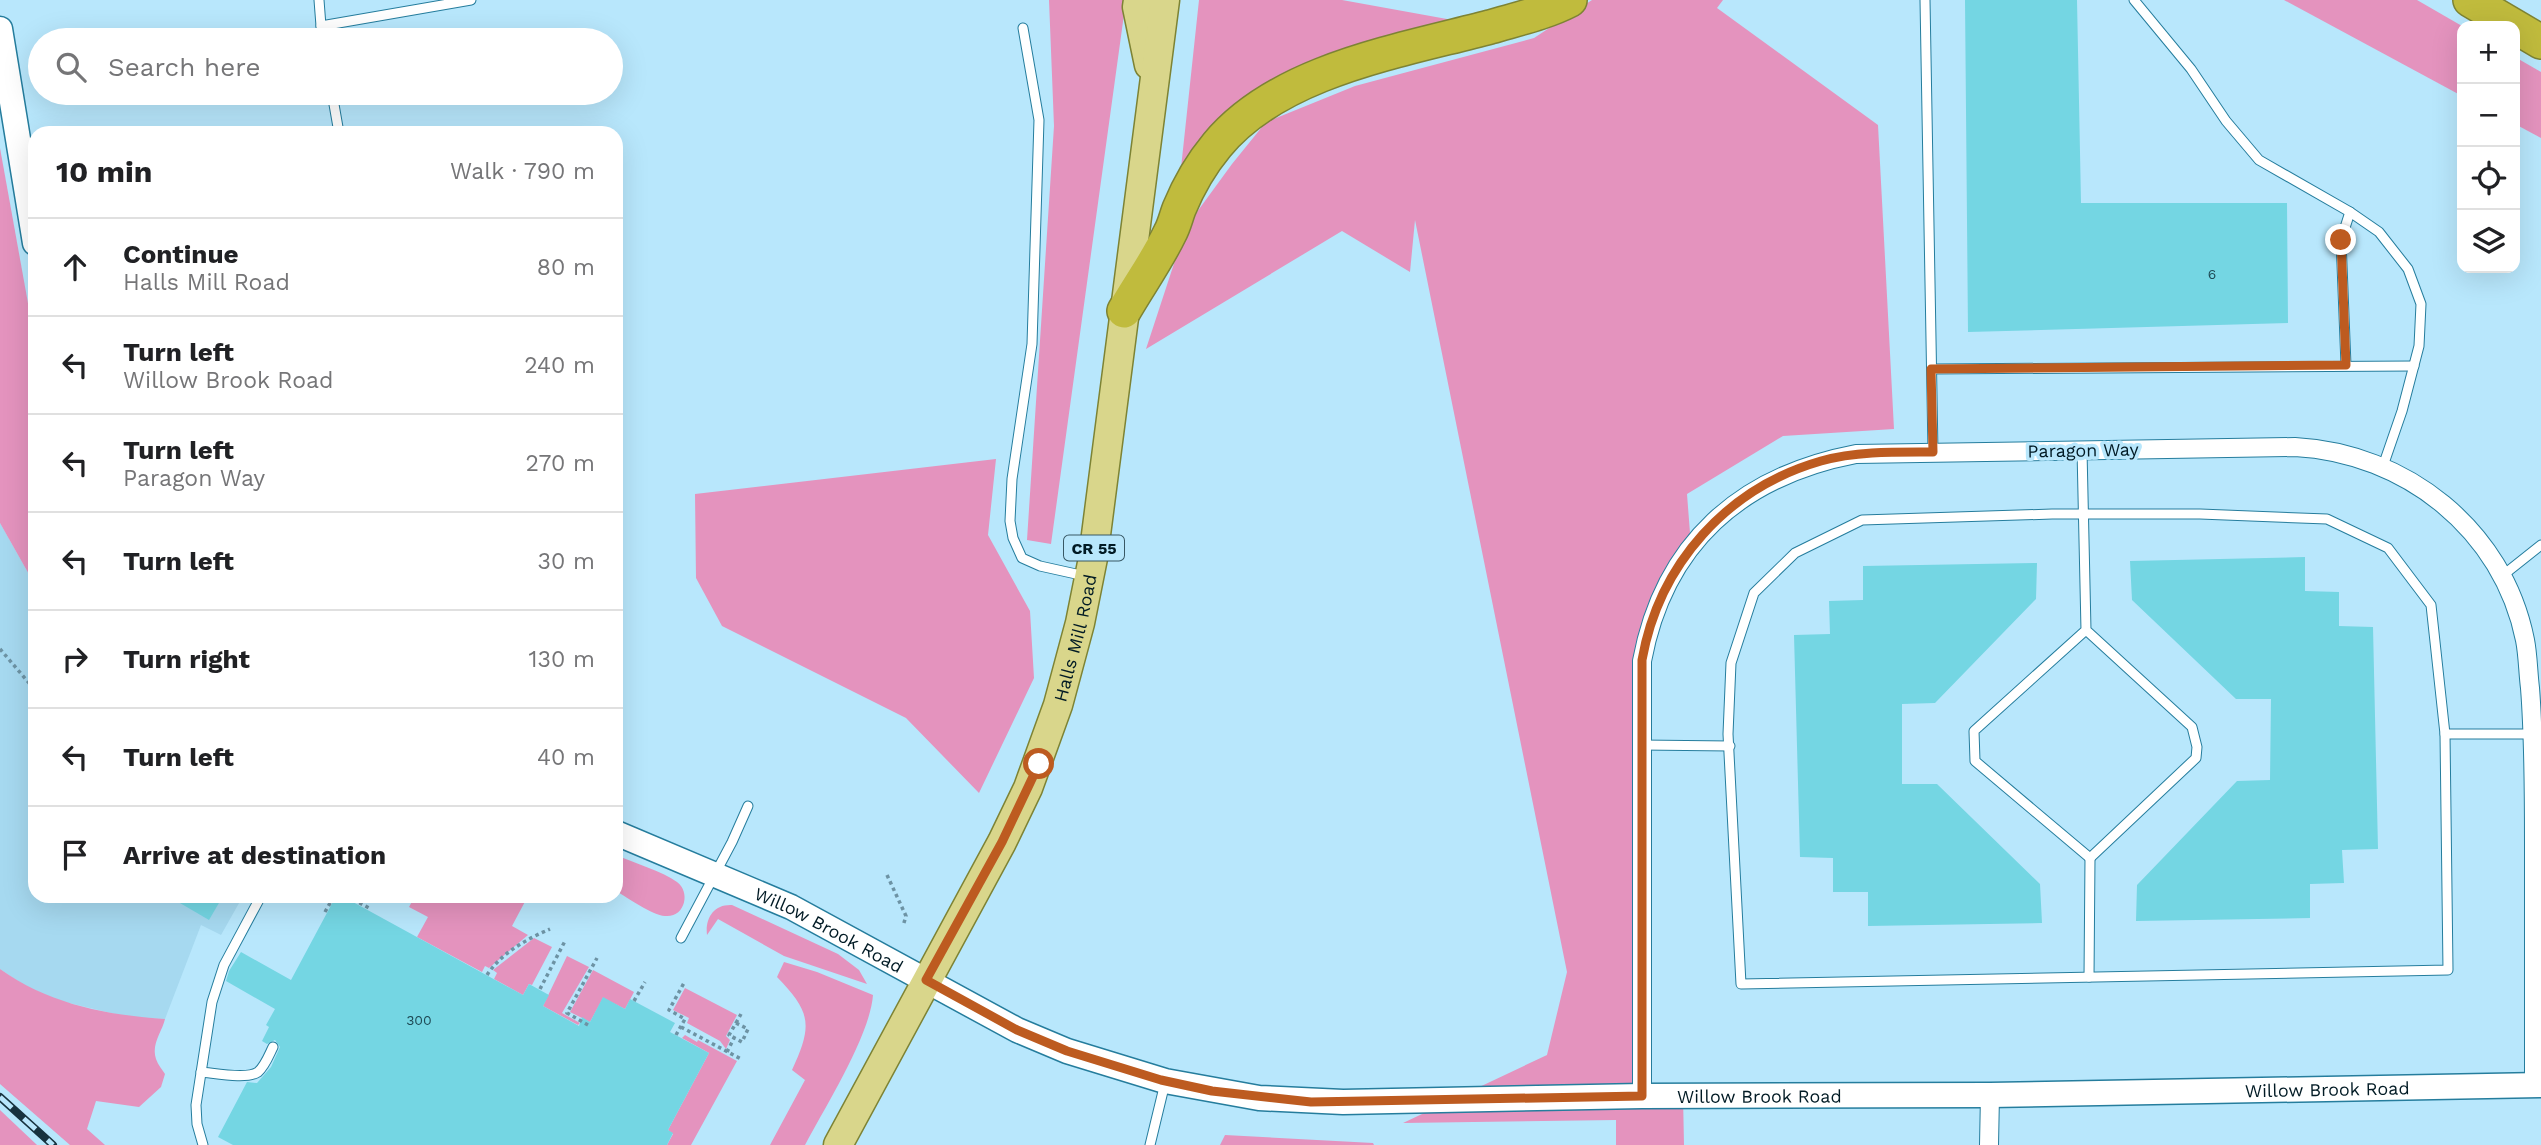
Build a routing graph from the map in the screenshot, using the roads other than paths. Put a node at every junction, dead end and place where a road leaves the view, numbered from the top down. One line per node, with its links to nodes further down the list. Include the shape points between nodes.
1 (319, 0): 10 (lane)
2 (471, 0): 10 (lane)
3 (1138, 0): 14 (main road)
4 (1166, 0): 14 (main road, Halls Mill Road / CR 55)
5 (1570, 0): 19 (highway, via 1324,74 1257,109 1217,145 1198,173 1171,232)
6 (1925, 0): 22 (lane)
7 (2134, 0): 18 (lane, via 2259,160)
8 (2457, 0): 13 (highway)
9 (2470, 0): 13 (highway)
10 (321, 26)
11 (1023, 28): 29 (lane, via 1039,120 1032,344 1010,521 1022,558)
12 (0, 29): 17 (street)
13 (2530, 35)
14 (1154, 85): 19 (main road, Halls Mill Road / CR 55)
15 (334, 105): 16 (lane)
16 (339, 126)
17 (28, 200)
18 (2350, 212): 20 (lane, via 2341,240); 21 (lane, via 2378,232 2408,269 2421,304)
19 (1124, 311): 29 (main road, Halls Mill Road / CR 55)
20 (2346, 365): 21 (lane); 22 (lane)
21 (2414, 366): 25 (lane)
22 (1931, 369): 24 (lane)
23 (2082, 450): 24 (street, Paragon Way); 25 (street, Paragon Way, via 2295,447 2351,455); 26 (lane)
24 (1933, 452): 33 (street, Paragon Way, via 1856,454 1823,460 1749,493 1704,532 1667,583 1651,621 1642,660)
25 (2383, 466): 28 (street, Paragon Way, via 2444,503 2478,539)
26 (2084, 514): 30 (lane); 31 (lane, via 2327,519 2388,548 2431,606); 34 (lane, via 1862,520 1796,553 1754,593 1731,663)
27 (2541, 545): 28 (lane)
28 (2502, 576): 32 (street, Paragon Way, via 2526,643)
29 (1090, 577): 42 (main road, Halls Mill Road / CR 55, via 1039,764)
30 (2086, 630): 37 (lane, via 2192,727 2197,747 2196,758); 37 (lane, via 1974,731 1975,761)
31 (2445, 734): 32 (lane); 41 (lane, via 2448,970)
32 (2537, 734): 46 (street, Paragon Way)
33 (1641, 745): 34 (lane); 48 (street, Paragon Way)
34 (1730, 746): 41 (lane, via 1741,984)
35 (748, 806): 38 (lane)
36 (623, 836): 38 (street, Willow Brook Road)
37 (2090, 858): 41 (lane)
38 (715, 875): 40 (lane); 42 (street, Willow Brook Road, via 791,907)
39 (257, 903): 44 (lane, via 217,985)
40 (681, 939)
41 (2089, 977)
42 (926, 980): 45 (street, Willow Brook Road, via 1017,1030); 50 (main road, Halls Mill Road / CR 55)
43 (273, 1047): 44 (lane, via 259,1071 249,1076)
44 (201, 1072): 49 (lane, via 196,1115)
45 (1165, 1081): 48 (street, Willow Brook Road, via 1311,1102); 51 (lane)
46 (2538, 1085): 47 (street, Willow Brook Road)
47 (1990, 1095): 48 (street, Willow Brook Road); 52 (street)
48 (1642, 1096)
49 (203, 1145)
50 (838, 1145)
51 (1150, 1145)
52 (1989, 1145)

